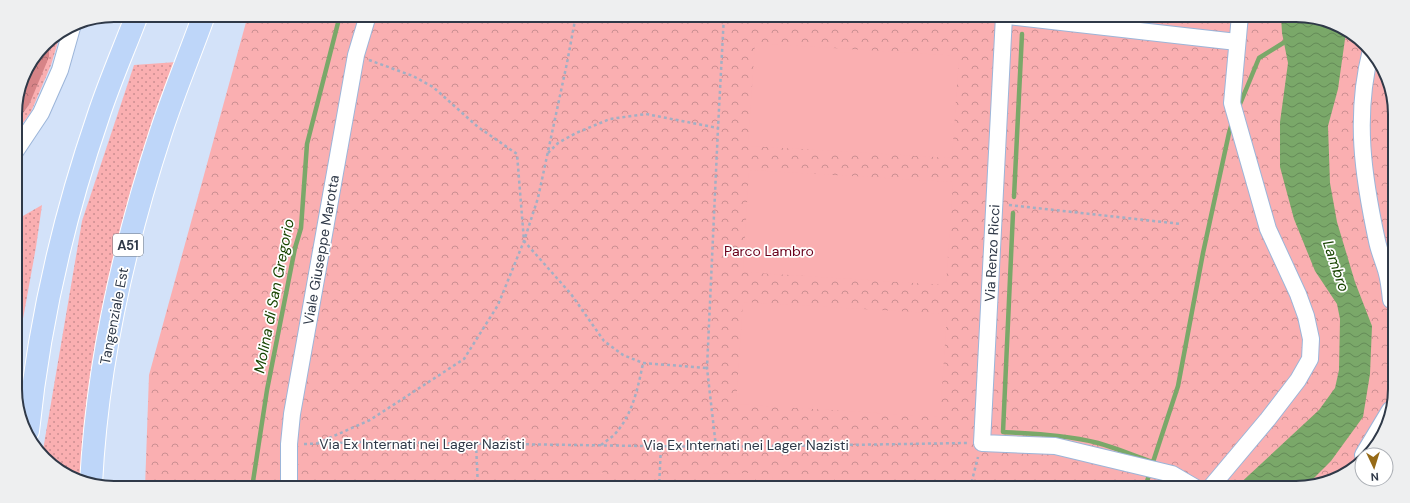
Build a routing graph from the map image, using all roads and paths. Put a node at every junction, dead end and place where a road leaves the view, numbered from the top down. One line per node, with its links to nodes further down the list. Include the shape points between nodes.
1 (134, 22): 22 (highway, via 98,116 63,234 43,328)
2 (201, 22): 32 (highway, Tangenziale Est / A51, via 145,185 116,297 104,361)
3 (366, 22): 11 (street, Viale Giuseppe Marotta)
4 (575, 22): 15 (path)
5 (724, 22): 13 (path)
6 (1001, 22): 16 (street, Via Renzo Ricci)
7 (1062, 22): 10 (street)
8 (1239, 22): 10 (street)
9 (70, 33): 14 (street, via 60,70 41,113)
10 (1237, 42): 38 (street, via 1232,103 1268,229 1298,294 1311,339 1310,359 1298,380)
11 (356, 55): 18 (path, via 413,76 433,88 478,127 517,154); 27 (street, Viale Giuseppe Marotta, via 292,414)
12 (1370, 59): 19 (street, via 1361,127 1363,160 1377,243)
13 (718, 128): 15 (path, via 646,114 610,119 576,133 558,143); 21 (path)
14 (22, 143)
15 (547, 154): 18 (path, via 538,198)
16 (995, 203): 17 (path); 25 (street, Via Renzo Ricci)
17 (1181, 224)
18 (524, 241): 20 (path, via 571,294 604,341 623,355); 24 (path, via 498,305 464,359 370,420)
19 (1388, 269)
20 (643, 363): 21 (path); 29 (path, via 627,417)
21 (707, 368): 31 (path)
22 (29, 424)
23 (1380, 427): 26 (street)
24 (317, 443): 27 (path, Via Ex Internati nei Lager Nazisti); 28 (path, Via Ex Internati nei Lager Nazisti)
25 (982, 443): 31 (path, Via Ex Internati nei Lager Nazisti); 36 (path); 37 (street, via 1056,446 1172,474)
26 (1371, 443)
27 (290, 444): 33 (street, Viale Giuseppe Marotta)
28 (476, 444): 29 (path, Via Ex Internati nei Lager Nazisti); 34 (path)
29 (601, 445): 30 (path, Via Ex Internati nei Lager Nazisti)
30 (661, 446): 31 (path, Via Ex Internati nei Lager Nazisti); 35 (path)
31 (716, 447)
32 (91, 478)
33 (289, 481)
34 (478, 481)
35 (659, 481)
36 (972, 481)
37 (1184, 481)
38 (1216, 481)

